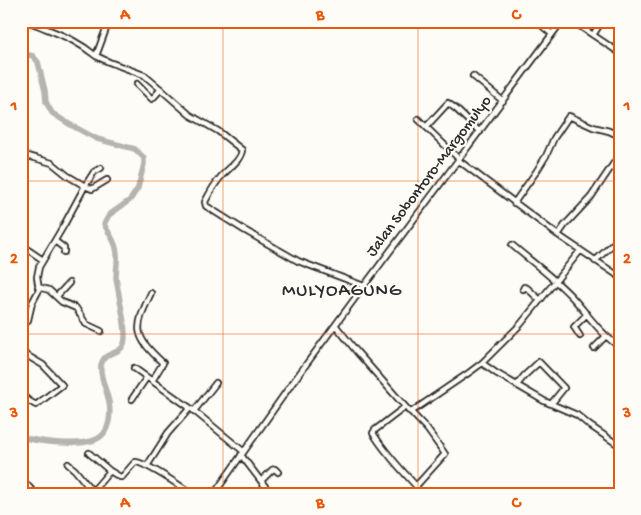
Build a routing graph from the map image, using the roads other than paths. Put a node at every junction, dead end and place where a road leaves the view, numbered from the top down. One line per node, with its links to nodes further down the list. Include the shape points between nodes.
1 (22, 21): 10 (street, via 69,37)
2 (109, 21): 10 (street)
3 (536, 21): 7 (street)
4 (562, 21): 7 (street, Jalan Sobontoro-Margomulyo)
5 (572, 21): 8 (street)
6 (602, 21): 8 (street)
7 (552, 34): 14 (street, Jalan Sobontoro-Margomulyo)
8 (593, 35): 9 (street)
9 (620, 53)
10 (96, 56): 13 (street, via 144,75)
11 (473, 76): 14 (street)
12 (137, 84): 13 (street, via 152,99)
13 (161, 89): 40 (street, via 190,115 242,150 240,157 208,196 206,206 298,260)
14 (503, 101): 17 (street, Jalan Sobontoro-Margomulyo)
15 (418, 119): 16 (street)
16 (426, 127): 17 (street, via 448,103); 22 (street)
17 (480, 132): 22 (street, Jalan Sobontoro-Margomulyo)
18 (620, 136): 27 (street, via 569,116)
19 (21, 154): 21 (street)
20 (620, 154): 28 (street, via 591,197)
21 (27, 156): 23 (street); 26 (street, via 52,163)
22 (458, 160): 27 (street); 40 (street, Jalan Sobontoro-Margomulyo)
23 (21, 164)
24 (101, 168): 26 (street, via 92,174)
25 (107, 180): 26 (street, via 92,189)
26 (85, 186): 29 (street)
27 (514, 203): 28 (street)
28 (558, 234): 33 (street)
29 (55, 241): 34 (street, via 64,248); 35 (street)
30 (614, 243): 36 (street)
31 (21, 245): 35 (street)
32 (512, 245): 38 (street)
33 (580, 251): 36 (street); 38 (street)
34 (64, 252)
35 (43, 260): 41 (street, via 37,273)
36 (595, 261): 37 (street)
37 (620, 277)
38 (557, 281): 45 (street); 46 (street)
39 (69, 282): 44 (street)
40 (364, 286): 47 (street, Jalan Sobontoro-Margomulyo)
41 (38, 287): 44 (street); 48 (street, via 28,320)
42 (523, 289): 45 (street, via 526,287)
43 (151, 293): 58 (street, via 140,317 139,332 150,351 163,364)
44 (57, 296): 49 (street, via 76,308 86,324)
45 (540, 300): 55 (street)
46 (587, 314): 50 (street, via 574,326); 51 (street)
47 (336, 326): 64 (street); 69 (street, Jalan Sobontoro-Margomulyo)
48 (21, 329)
49 (101, 331)
50 (580, 336)
51 (606, 336): 52 (street); 53 (street)
52 (620, 347)
53 (594, 348)
54 (21, 352): 61 (street, via 43,365 62,385 36,405)
55 (482, 363): 60 (street); 66 (street)
56 (134, 368): 57 (street)
57 (147, 377): 58 (street); 62 (street)
58 (152, 380): 65 (street)
59 (216, 382): 65 (street)
60 (517, 385): 63 (street); 63 (street, via 539,362 564,388)
61 (21, 394)
62 (132, 399)
63 (551, 404): 67 (street, via 577,415)
64 (405, 407): 66 (street); 76 (street, via 373,433)
65 (192, 410): 69 (street); 71 (street, via 168,433)
66 (411, 412): 76 (street, via 445,454)
67 (620, 446)
68 (89, 453): 72 (street)
69 (242, 453): 75 (street); 80 (street, Jalan Sobontoro-Margomulyo)
70 (68, 464): 77 (street)
71 (147, 466): 72 (street, via 135,462 121,477); 79 (street)
72 (110, 471): 77 (street)
73 (278, 472): 75 (street, via 272,470)
74 (21, 478): 78 (street)
75 (261, 481): 81 (street)
76 (416, 486): 82 (street)
77 (91, 493)
78 (35, 494)
79 (193, 494)
80 (214, 494)
81 (271, 494)
82 (421, 494)

